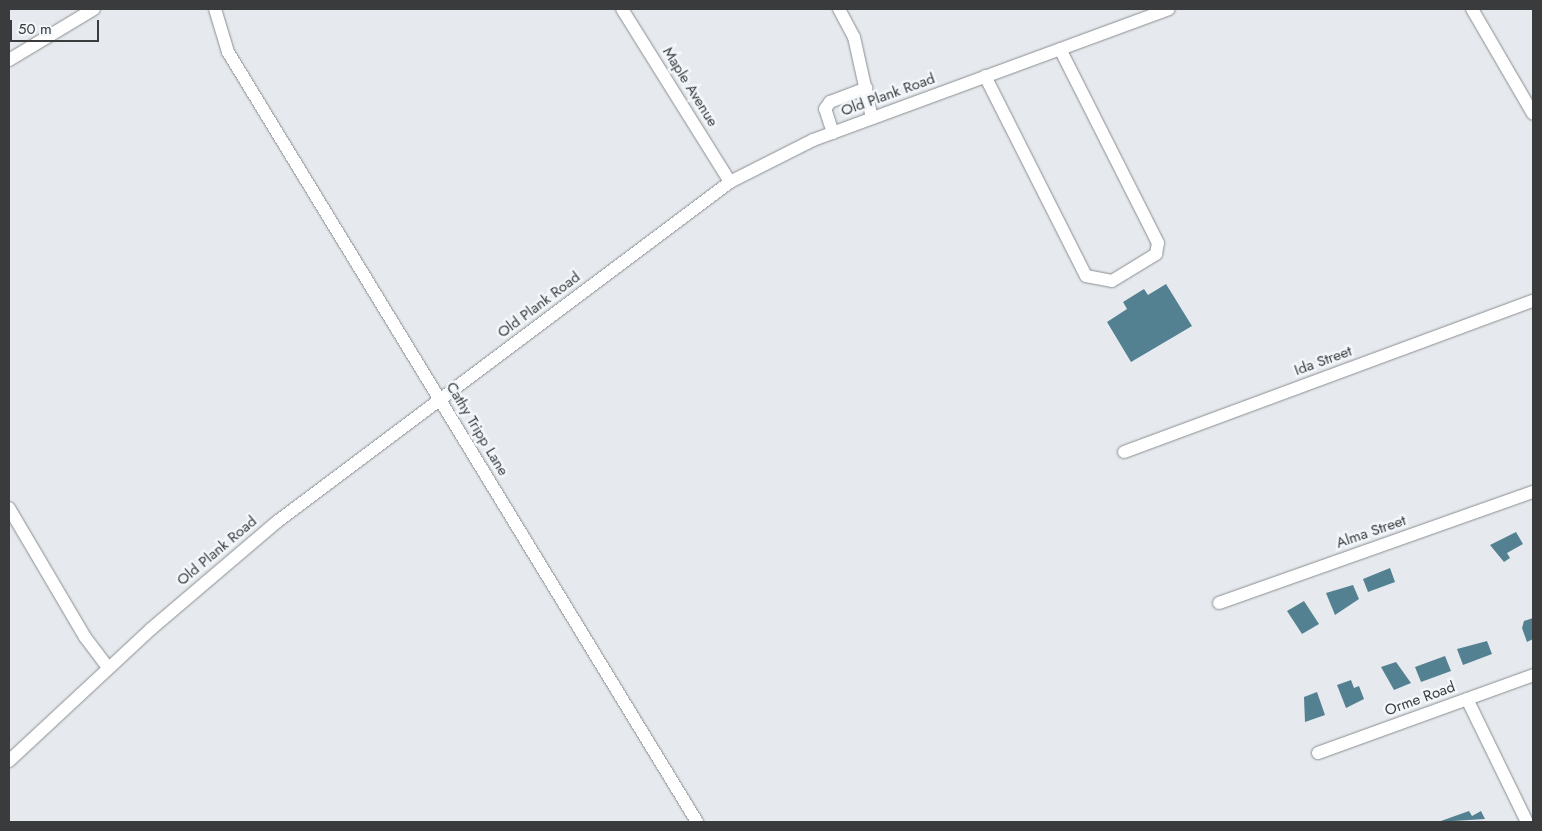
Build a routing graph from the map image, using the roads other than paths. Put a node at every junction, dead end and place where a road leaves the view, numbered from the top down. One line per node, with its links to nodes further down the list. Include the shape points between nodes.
1 (94, 9): 8 (street)
2 (215, 9): 16 (street, Cathy Tripp Lane, via 228,52)
3 (622, 9): 14 (street, Maple Avenue)
4 (839, 9): 10 (street, via 854,38)
5 (1169, 9): 7 (street, Old Plank Road)
6 (1472, 9): 11 (street)
7 (1060, 49): 9 (street, Old Plank Road); 9 (street, via 1158,243 1156,254 1112,281 1086,276)
8 (9, 60)
9 (985, 76): 12 (street, Old Plank Road)
10 (866, 88): 12 (street); 13 (street, via 830,102 826,110)
11 (1533, 114)
12 (872, 118): 13 (street, Old Plank Road)
13 (833, 132): 14 (street, Old Plank Road)
14 (730, 182): 16 (street, Old Plank Road)
15 (1533, 301): 17 (street, Ida Street)
16 (440, 400): 21 (street, Old Plank Road, via 278,522); 26 (street, Cathy Tripp Lane)
17 (1124, 452)
18 (1533, 492): 20 (street, Alma Street)
19 (9, 508): 21 (street, via 85,637)
20 (1219, 603)
21 (108, 667): 25 (street, Old Plank Road)
22 (1533, 675): 23 (street, Orme Road)
23 (1467, 699): 24 (street, Orme Road); 27 (street)
24 (1318, 753)
25 (9, 761)
26 (698, 822)
27 (1527, 822)

